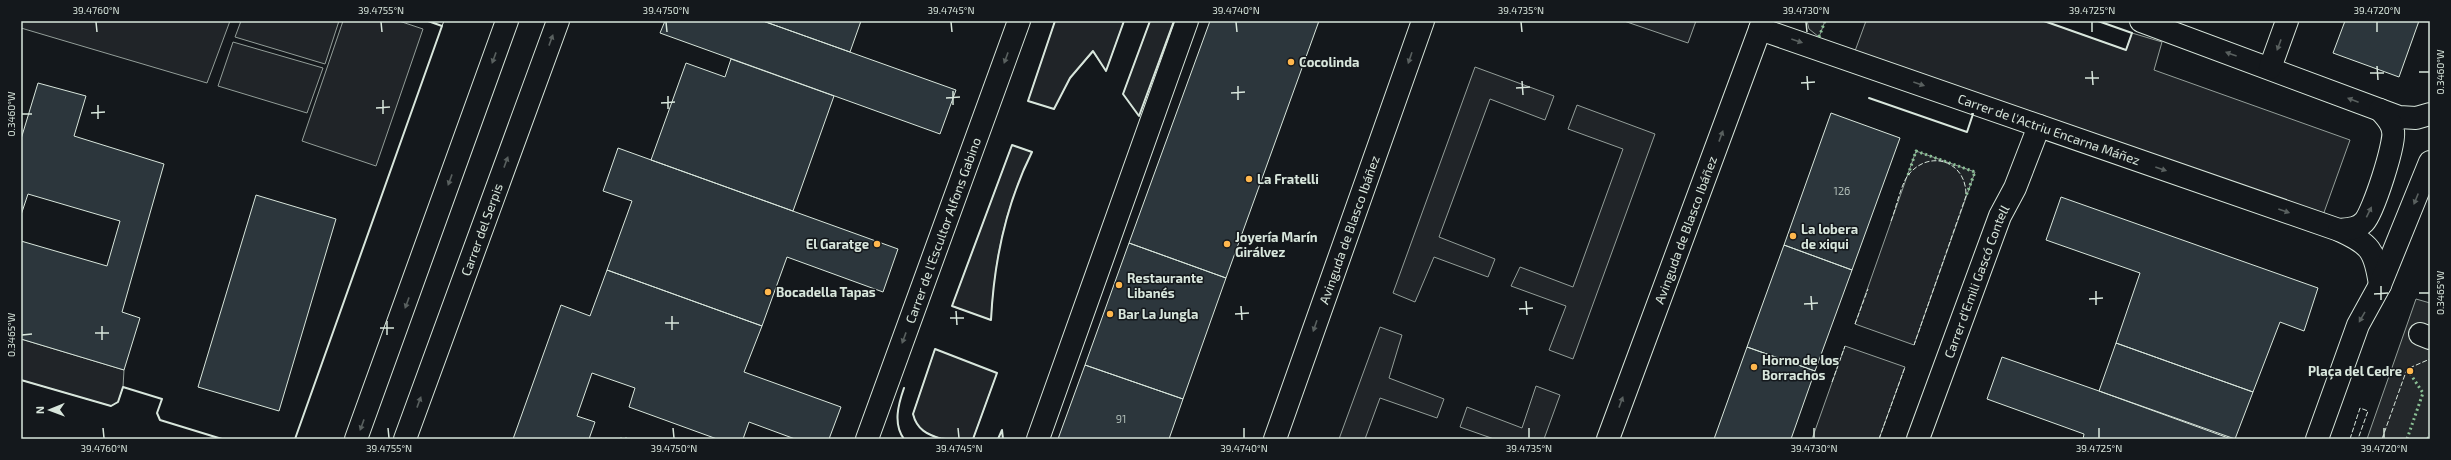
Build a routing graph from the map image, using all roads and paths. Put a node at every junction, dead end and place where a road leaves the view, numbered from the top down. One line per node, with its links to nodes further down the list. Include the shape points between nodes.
1 (507, 21): 16 (street, one-way to 16)
2 (558, 21): 17 (street, Carrer del Serpis, one-way to 2)
3 (1019, 21): 18 (street, Carrer de l'Escultor Alfons Gabino, one-way to 18)
4 (1187, 21): 19 (street)
5 (1422, 21): 20 (street, Avinguda de Blasco Ibáñez, one-way to 20)
6 (2141, 21): 9 (street, one-way to 6)
7 (2287, 21): 9 (street, one-way to 9)
8 (1761, 25): 12 (street, Carrer de l'Actriu Encarna Máñez, one-way to 12); 21 (street, Avinguda de Blasco Ibáñez, one-way to 8)
9 (2270, 68): 10 (street, one-way to 9)
10 (2380, 110): 11 (street, via 2399,117 2416,118); 14 (street, Carrer de l'Actriu Encarna Máñez, one-way to 10, via 2354,229 2365,221 2371,211 2393,145 2394,132 2390,121)
11 (2430, 114)
12 (2039, 126): 14 (street, Carrer de l'Actriu Encarna Máñez, one-way to 14); 22 (street, Carrer d'Emili Gascó Contell, via 2015,188 2000,216)
13 (2430, 162): 15 (street, one-way to 15)
14 (2338, 230): 15 (street, Carrer de l'Actriu Encarna Máñez, via 2370,247 2377,262)
15 (2380, 285): 23 (street, one-way to 23, via 2358,325)
16 (356, 439)
17 (405, 439)
18 (867, 439)
19 (1038, 439)
20 (1275, 439)
21 (1608, 439)
22 (1918, 439)
23 (2317, 439)

